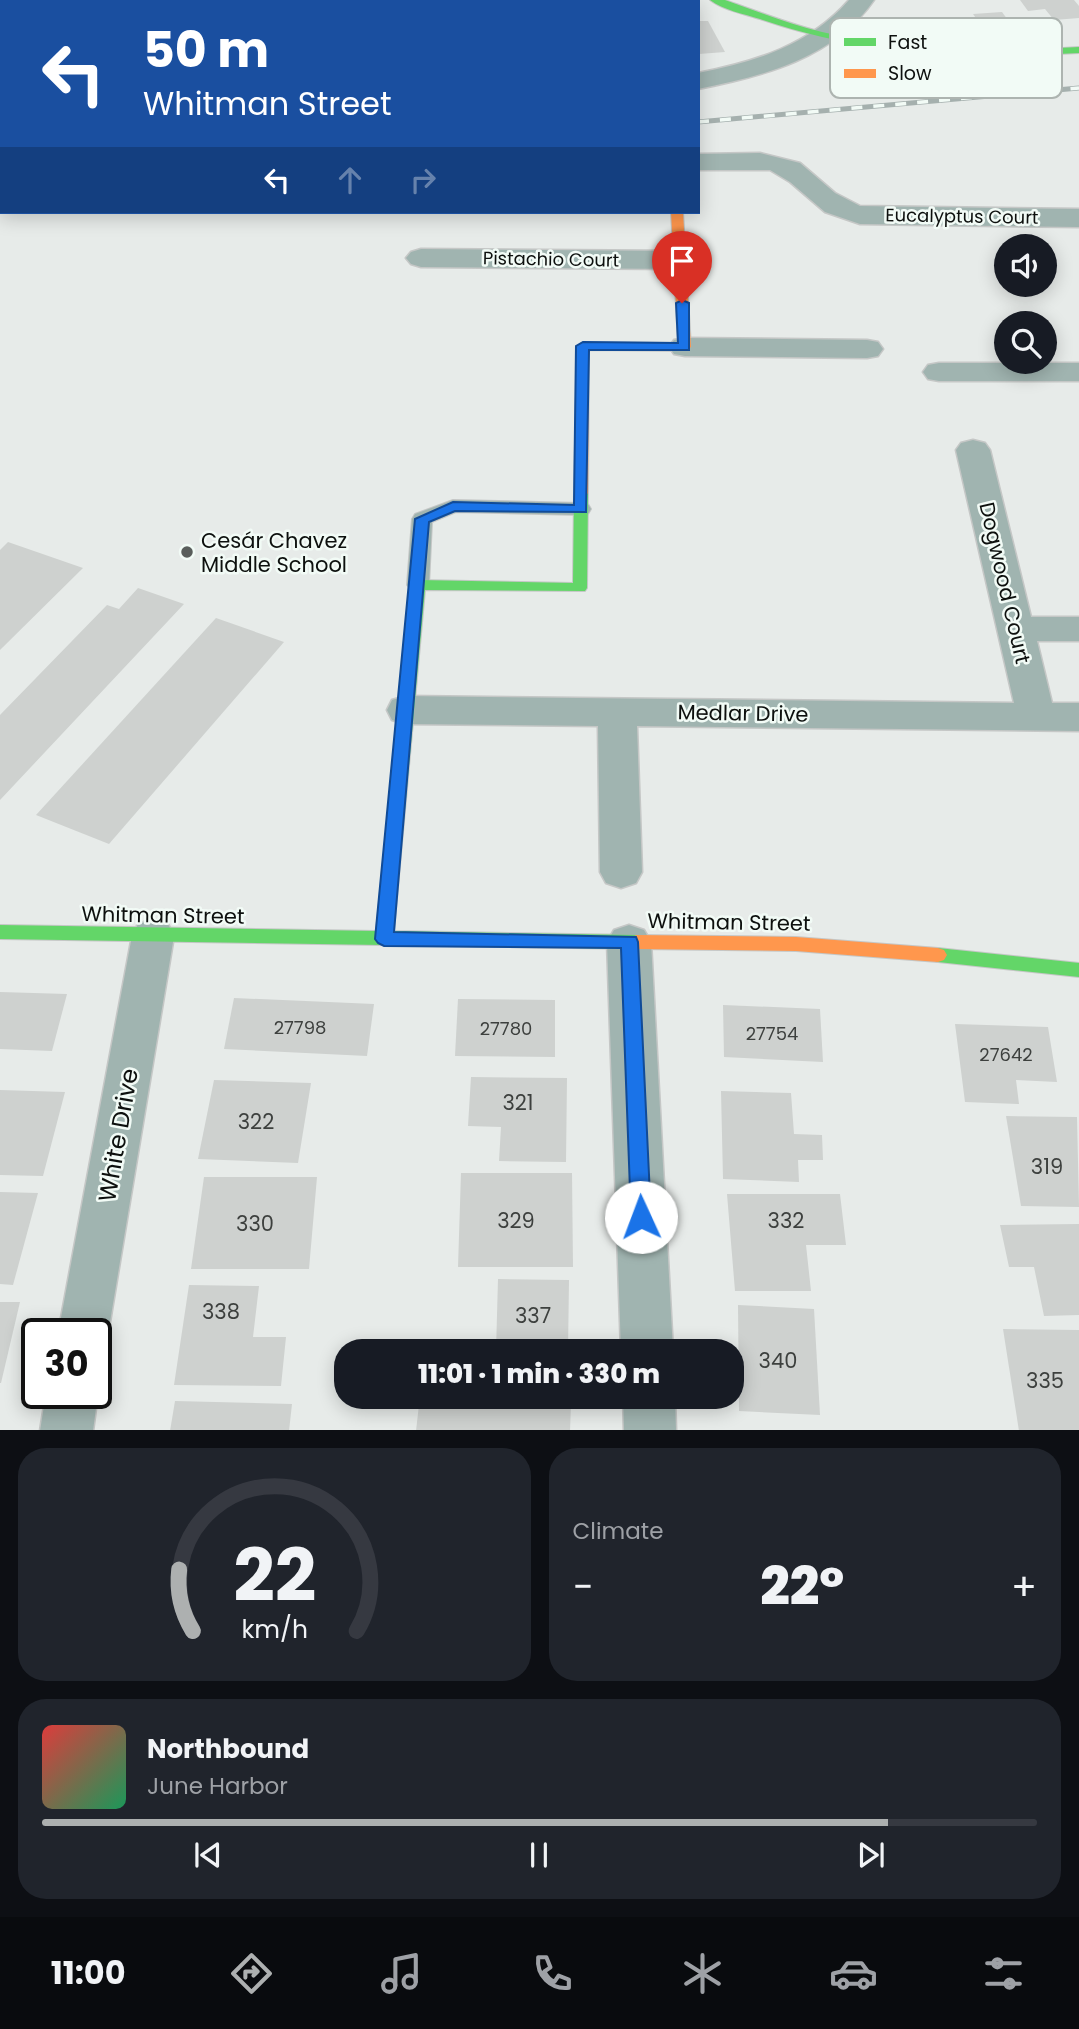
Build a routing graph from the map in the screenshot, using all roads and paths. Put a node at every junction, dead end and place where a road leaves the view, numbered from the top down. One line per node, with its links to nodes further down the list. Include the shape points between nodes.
1 (715, 0): 5 (street)
2 (862, 0): 3 (street)
3 (845, 18)
4 (830, 30): 5 (street)
5 (824, 35): 6 (street); 7 (street, via 767,64)
6 (830, 36)
7 (700, 81)
8 (700, 162): 10 (street, Eucalyptus Court, via 780,164 845,213)
9 (677, 214): 12 (street)
10 (1076, 226)
11 (421, 258): 12 (street, Pistachio Court)
12 (680, 260): 13 (street)
13 (685, 347): 14 (street); 18 (street, via 583,346)
14 (867, 349)
15 (939, 372): 16 (street)
16 (1079, 372)
17 (973, 450): 20 (street, Dogwood Court)
18 (581, 509): 19 (lane, via 453,506 422,519); 19 (street, via 580,588)
19 (418, 585): 22 (street)
20 (1015, 629): 21 (street); 24 (street, Dogwood Court)
21 (1079, 629)
22 (406, 710): 23 (street, Medlar Drive); 29 (street)
23 (617, 712): 24 (street, Medlar Drive); 26 (street)
24 (1036, 717): 25 (street, Medlar Drive)
25 (1079, 717)
26 (621, 872)
27 (0, 932): 28 (street, Whitman Street)
28 (153, 936): 29 (street, Whitman Street); 32 (street, White Drive)
29 (384, 939): 30 (street, Whitman Street)
30 (629, 942): 31 (street, Whitman Street, via 880,949); 33 (street)
31 (1079, 970)
32 (86, 1318)
33 (646, 1339)
34 (69, 1409): 36 (street)
35 (649, 1409): 37 (street)
36 (65, 1430)
37 (650, 1430)

